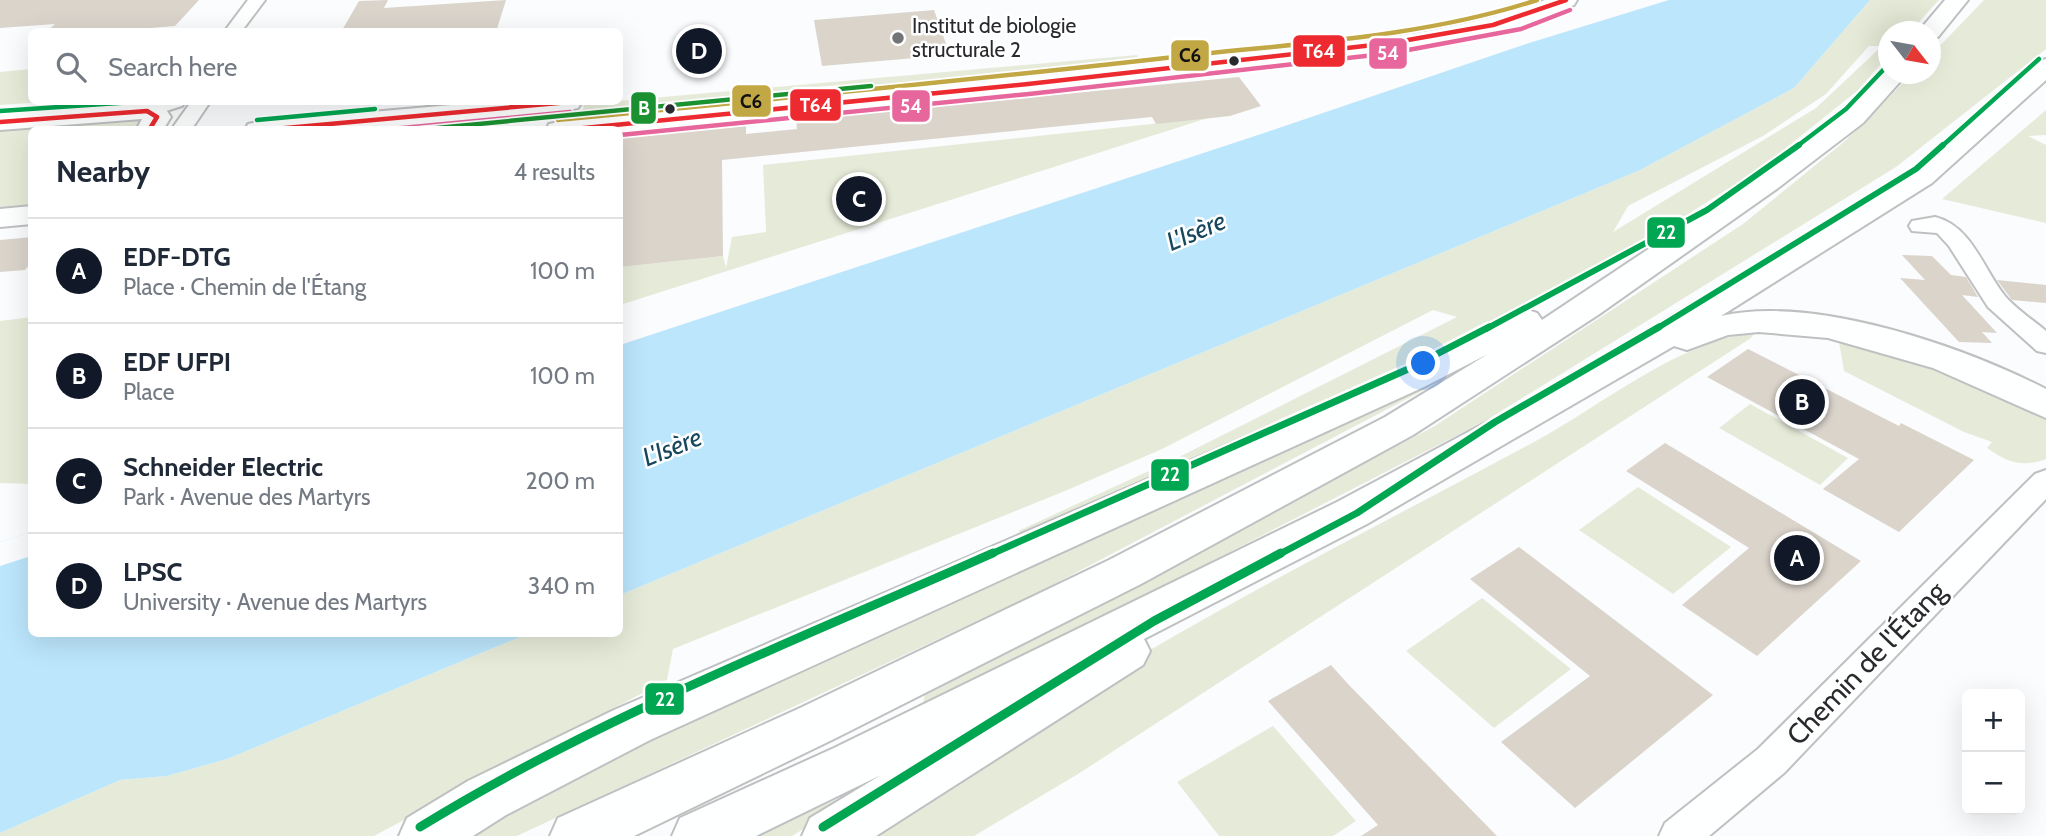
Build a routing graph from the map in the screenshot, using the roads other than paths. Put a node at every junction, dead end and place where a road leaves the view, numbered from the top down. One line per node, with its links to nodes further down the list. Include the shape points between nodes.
1 (257, 0): 7 (street)
2 (274, 0): 8 (street)
3 (1566, 0): 5 (main road)
4 (1958, 0): 6 (main road)
5 (1532, 11): 9 (main road); 11 (main road, via 1493,25 1391,43)
6 (1940, 21)
7 (235, 28)
8 (254, 28)
9 (1166, 45): 11 (main road); 13 (main road)
10 (2046, 67): 27 (main road, via 1922,177)
11 (1183, 68): 21 (main road)
12 (1884, 84): 24 (main road, via 1853,117)
13 (623, 97)
14 (170, 105): 17 (street)
15 (198, 105): 19 (street)
16 (552, 111): 20 (main road)
17 (148, 120): 18 (main road)
18 (0, 122)
19 (184, 126)
20 (320, 126)
21 (599, 126)
22 (28, 215): 23 (main road)
23 (0, 218)
24 (1712, 219): 31 (main road, via 1411,379 632,726 487,799); 32 (main road, via 1586,308 1399,426 1100,584)
25 (1920, 226): 26 (street, via 1945,228 1997,302)
26 (2046, 345)
27 (1625, 360): 28 (main road, via 1731,324 1807,324 1962,366 2018,388); 29 (main road)
28 (2046, 405)
29 (1502, 431): 33 (main road, via 1352,513); 34 (main road, via 1362,522 1160,630)
30 (2046, 481): 35 (street, Chemin de l'Étang, via 1771,761)
31 (426, 836)
32 (577, 836)
33 (699, 836)
34 (829, 836)
35 (1679, 836)

